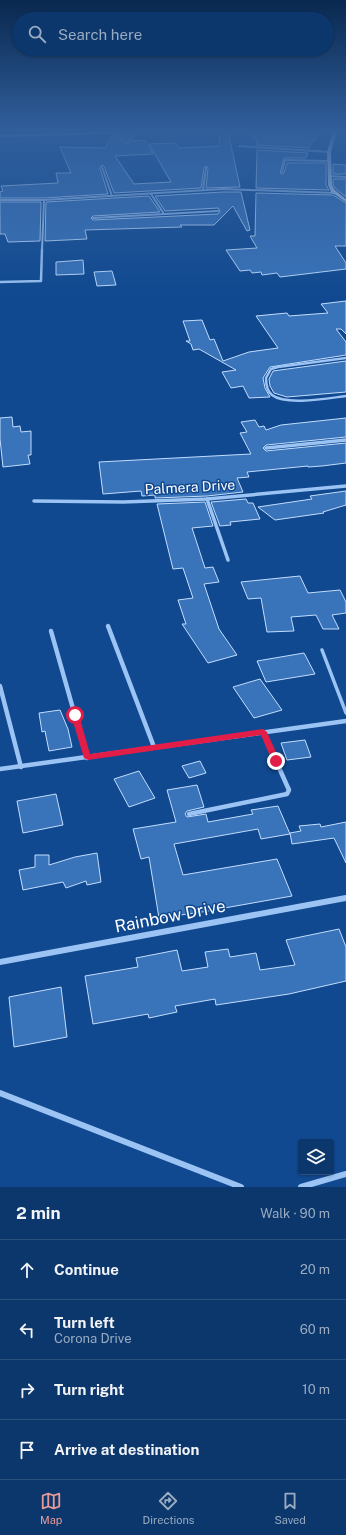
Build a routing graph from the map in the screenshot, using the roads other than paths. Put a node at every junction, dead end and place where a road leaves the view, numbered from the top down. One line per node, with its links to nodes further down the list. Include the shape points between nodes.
1 (109, 186): 7 (street)
2 (203, 186): 4 (street)
3 (331, 186): 5 (street)
4 (203, 190): 5 (street); 6 (street)
5 (336, 193): 10 (street)
6 (152, 194): 7 (street); 12 (street)
7 (112, 196): 9 (street)
8 (0, 200): 9 (street)
9 (44, 200): 14 (street, via 40,281)
10 (346, 201)
11 (218, 211): 12 (street)
12 (164, 214): 13 (street)
13 (93, 218)
14 (0, 282)
15 (346, 358): 16 (street, via 271,369 266,378 272,396 277,398 305,400)
16 (346, 396)
17 (346, 440): 18 (street)
18 (266, 448)
19 (346, 486): 20 (street, Palmera Drive)
20 (207, 499): 21 (street, Palmera Drive, via 123,502); 22 (street)
21 (34, 501)
22 (228, 560)
23 (108, 626): 30 (street)
24 (51, 631): 31 (street)
25 (322, 650): 27 (lane)
26 (0, 686): 32 (street)
27 (346, 712)
28 (346, 721): 29 (street)
29 (263, 732): 30 (street); 34 (street, via 289,790 287,794)
30 (154, 747): 31 (street)
31 (88, 758): 32 (street)
32 (21, 766): 33 (street)
33 (0, 769)
34 (189, 814)
35 (346, 898): 36 (street, Rainbow Drive)
36 (0, 962)
37 (0, 1093): 39 (street)
38 (346, 1174): 40 (street)
39 (241, 1187)
40 (301, 1187)

